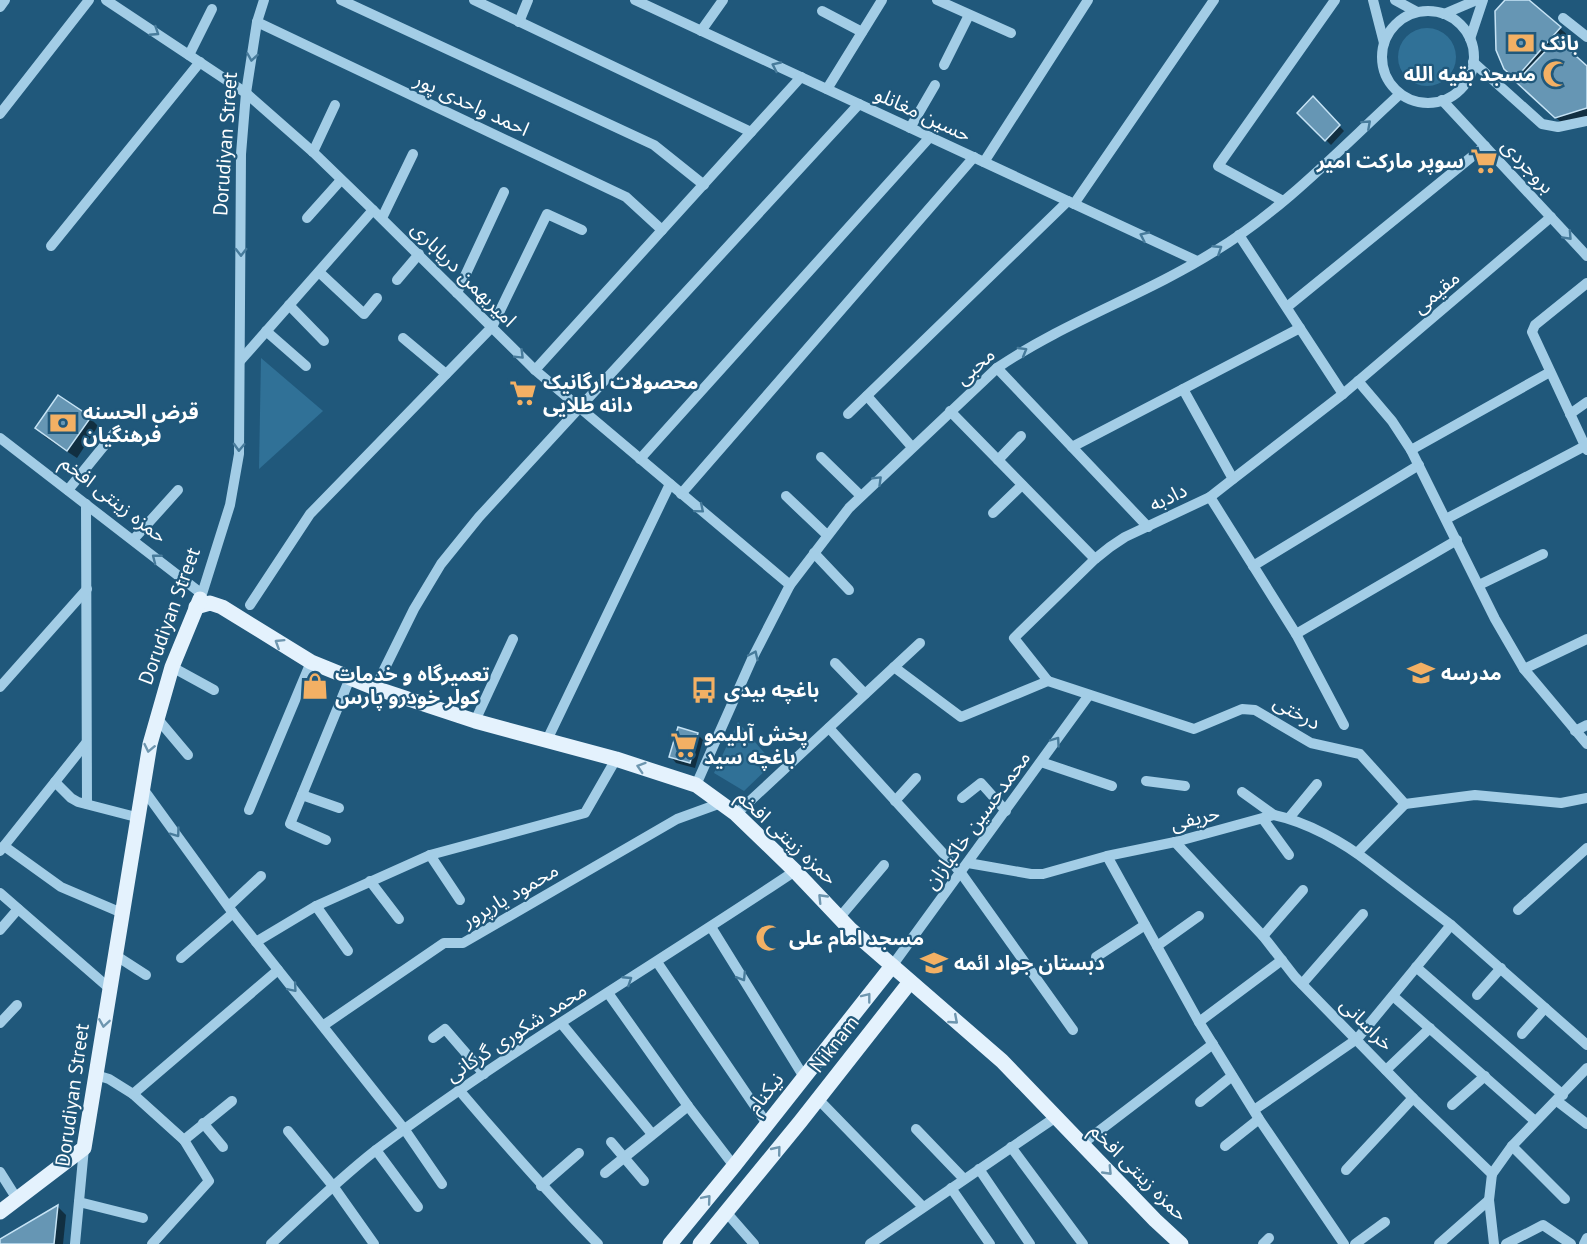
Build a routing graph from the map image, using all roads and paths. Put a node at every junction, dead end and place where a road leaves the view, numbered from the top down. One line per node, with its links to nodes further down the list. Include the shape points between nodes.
1 (5, 0): 19 (street)
2 (89, 0): 46 (street)
3 (106, 0): 34 (street, امیربهمن دریاباری, one-way to 34)
4 (264, 0): 26 (street, Dorudiyan Street)
5 (341, 0): 56 (street, via 654,145)
6 (474, 0): 27 (street)
7 (528, 0): 27 (street)
8 (634, 0): 28 (street, حسین مغانلو)
9 (723, 0): 28 (street)
10 (882, 0): 29 (street)
11 (937, 0): 24 (street)
12 (1088, 0): 54 (street)
13 (1214, 0): 59 (street)
14 (1335, 0): 58 (street, via 1218,166)
15 (1373, 0): 33 (street)
16 (1395, 0): 22 (street)
17 (1477, 0): 23 (street)
18 (1483, 0): 32 (street)
19 (0, 7)
20 (212, 9): 34 (street)
21 (822, 11): 29 (street)
22 (1417, 12): 23 (street); 33 (street, via 1391,29)
23 (1444, 14): 32 (street, via 1455,20)
24 (969, 15): 30 (street); 37 (street)
25 (1563, 18): 31 (street)
26 (257, 22): 41 (street, Dorudiyan Street, one-way to 41); 64 (street, احمد واحدی پور, via 626,197)
27 (519, 22): 49 (street)
28 (701, 31): 38 (street, حسین مغانلو, one-way to 28)
29 (862, 32): 40 (street)
30 (1011, 33)
31 (1587, 37)
32 (1470, 39): 36 (street)
33 (1384, 43): 42 (street, via 1384,71)
34 (189, 55): 35 (street, امیربهمن دریاباری)
35 (200, 62): 41 (street, امیربهمن دریاباری); 66 (street)
36 (1473, 62): 43 (street, via 1463,86); 47 (street, via 1542,124 1558,127)
37 (944, 65)
38 (801, 77): 40 (street, حسین مغانلو); 49 (street)
39 (936, 85): 48 (street)
40 (827, 89): 44 (street, حسین مغانلو)
41 (246, 93): 52 (street, امیربهمن دریاباری); 82 (street, Dorudiyan Street, one-way to 82, via 241,154)
42 (1400, 94): 43 (street, via 1413,101); 58 (street, محبی, one-way to 42)
43 (1442, 100): 51 (street, بروجردی)
44 (859, 104): 48 (street, حسین مغانلو); 93 (street)
45 (335, 105): 52 (street)
46 (0, 114)
47 (1587, 121)
48 (910, 128): 50 (street, حسین مغانلو)
49 (751, 132): 56 (street)
50 (930, 137): 54 (street, حسین مغانلو); 105 (street)
51 (1485, 146): 62 (street, بروجردی); 76 (street)
52 (313, 152): 55 (street, امیربهمن دریاباری)
53 (413, 154): 60 (street)
54 (979, 160): 59 (street, حسین مغانلو); 113 (street)
55 (341, 180): 60 (street, امیربهمن دریاباری); 61 (street)
56 (704, 185): 64 (street)
57 (504, 192): 73 (street)
58 (1283, 201): 65 (street, محبی)
59 (1071, 203): 69 (street, حسین مغانلو, one-way to 59); 91 (street)
60 (377, 214): 67 (street, امیربهمن دریاباری); 70 (street)
61 (308, 218)
62 (1551, 218): 68 (street, بروجردی, one-way to 68); 88 (street, مقیمی)
63 (582, 230): 77 (street, via 547,214)
64 (662, 230): 85 (street)
65 (1239, 235): 69 (street, محبی, one-way to 65); 76 (street)
66 (51, 246)
67 (419, 254): 71 (street); 73 (street, امیربهمن دریاباری)
68 (1587, 256)
69 (1197, 261): 84 (street, محبی, one-way to 69, via 1053,334)
70 (319, 272): 74 (street, via 364,314); 75 (street)
71 (397, 280)
72 (1587, 283): 86 (street, via 1535,325 1534,338)
73 (457, 293): 77 (street, امیربهمن دریاباری)
74 (377, 298)
75 (289, 305): 79 (street); 81 (street)
76 (1287, 307): 78 (street)
77 (492, 327): 85 (street, امیربهمن دریاباری, one-way to 85); 87 (street)
78 (1300, 328): 89 (street); 90 (street)
79 (266, 331): 82 (street); 83 (street)
80 (403, 338): 87 (street)
81 (324, 341)
82 (240, 361): 132 (street, Dorudiyan Street, one-way to 132, via 239,454 230,505)
83 (306, 366)
84 (997, 368): 94 (street, محبی); 101 (street)
85 (535, 370): 93 (street, امیربهمن دریاباری)
86 (1550, 372): 96 (street); 103 (street)
87 (446, 374): 133 (street, via 310,514)
88 (1358, 381): 90 (street, مقیمی); 103 (street)
89 (1183, 390): 101 (street); 108 (street)
90 (1343, 393): 108 (street, دادبه)
91 (867, 396): 95 (street); 100 (street)
92 (1587, 402): 96 (street)
93 (580, 408): 105 (street, امیربهمن دریاباری); 146 (street, via 441,564)
94 (950, 411): 100 (street, محبی); 106 (street)
95 (848, 414)
96 (1570, 414): 102 (street)
97 (116, 431): 111 (street)
98 (1022, 436): 106 (street)
99 (0, 438): 111 (street, حمزه زینتی افخم)
100 (912, 447): 115 (street, محبی, one-way to 100)
101 (1072, 447): 120 (street)
102 (1586, 448): 119 (street)
103 (1411, 450): 107 (street)
104 (821, 457): 115 (street)
105 (640, 459): 109 (street, امیربهمن دریاباری)
106 (998, 460): 110 (street)
107 (1419, 465): 119 (street); 127 (street)
108 (1233, 479): 116 (street, دادبه)
109 (670, 484): 113 (street, امیربهمن دریاباری); 156 (street)
110 (1022, 485): 118 (street); 126 (street)
111 (68, 490): 117 (street, حمزه زینتی افخم)
112 (178, 490): 122 (street)
113 (681, 494): 128 (street, امیربهمن دریاباری, one-way to 128)
114 (786, 496): 121 (street)
115 (861, 496): 121 (street, محبی)
116 (1210, 497): 120 (street, دادبه); 127 (street)
117 (86, 504): 122 (street, حمزه زینتی افخم); 130 (street)
118 (993, 513)
119 (1446, 519): 123 (street)
120 (1148, 527): 126 (street, دادبه, via 1125,537)
121 (827, 535): 124 (street, محبی)
122 (133, 540): 132 (street, حمزه زینتی افخم, one-way to 122)
123 (1457, 540): 129 (street); 134 (street)
124 (814, 553): 128 (street, محبی); 131 (street)
125 (1543, 554): 129 (street)
126 (1095, 559): 144 (street, دادبه, via 1014,638)
127 (1253, 566): 134 (street)
128 (790, 585): 166 (street, محبی, one-way to 128)
129 (1479, 585): 142 (street)
130 (87, 589): 145 (street); 157 (street)
131 (849, 590)
132 (199, 601): 138 (main road, حمزه زینتی افخم, one-way to 132, via 222,608); 140 (main road, Dorudiyan Street)
133 (250, 605)
134 (1296, 634): 152 (street)
135 (513, 639): 151 (street)
136 (1587, 639): 142 (street)
137 (920, 643): 141 (street)
138 (311, 662): 143 (main road, حمزه زینتی افخم); 179 (street)
139 (835, 663): 148 (street)
140 (172, 667): 147 (street); 150 (main road, Dorudiyan Street)
141 (894, 667): 144 (street, via 961,717); 148 (street)
142 (1524, 669): 155 (street)
143 (350, 678): 146 (main road, حمزه زینتی افخم); 171 (street)
144 (1048, 681): 149 (street, درختی)
145 (0, 687)
146 (375, 688): 151 (main road, حمزه زینتی افخم)
147 (214, 690)
148 (865, 694): 154 (street)
149 (1089, 695): 161 (street, محمدحسین خاکبازان, one-way to 149); 177 (street, درختی, via 1194,729 1242,709 1255,710 1311,743 1360,754)
150 (156, 717): 159 (street); 167 (main road, Dorudiyan Street, one-way to 167)
151 (475, 721): 156 (main road, حمزه زینتی افخم)
152 (1344, 724)
153 (1587, 725): 155 (street)
154 (829, 728): 174 (street); 181 (street)
155 (1575, 731): 158 (street)
156 (547, 740): 160 (main road, حمزه زینتی افخم)
157 (86, 743): 164 (street); 176 (street)
158 (1587, 744)
159 (188, 755)
160 (616, 759): 166 (main road, حمزه زینتی افخم, one-way to 160); 191 (street, via 585,813)
161 (1041, 762): 168 (street); 180 (street, محمدحسین خاکبازان)
162 (916, 778): 174 (street)
163 (1146, 781): 169 (street)
164 (55, 782): 176 (street, via 71,798); 188 (street)
165 (1317, 784): 184 (street)
166 (696, 785): 175 (main road, حمزه زینتی افخم)
167 (141, 786): 183 (main road, Dorudiyan Street); 205 (street, one-way to 205)
168 (1112, 786)
169 (1185, 786)
170 (1242, 792): 182 (street)
171 (302, 795): 178 (street); 186 (street, via 290,824)
172 (962, 798): 180 (street, via 981,783)
173 (1587, 798): 177 (street, via 1561,803 1474,795)
174 (895, 801): 197 (street)
175 (721, 802): 181 (main road, حمزه زینتی افخم); 241 (street, محمود یارپرور, via 677,819 463,943 444,943)
176 (87, 804): 183 (street)
177 (1405, 804): 190 (street)
178 (339, 808)
179 (249, 810)
180 (1006, 811): 194 (street, محمدحسین خاکبازان)
181 (736, 814): 196 (main road, حمزه زینتی افخم)
182 (1274, 815): 184 (street); 185 (street, حریفی)
183 (136, 817): 207 (main road, Dorudiyan Street)
184 (1288, 818): 190 (street)
185 (1263, 819): 187 (street, حریفی); 192 (street)
186 (326, 840)
187 (1175, 842): 193 (street, حریفی); 216 (street, خراسانی)
188 (2, 848): 207 (street, via 61,887)
189 (1587, 848): 206 (street)
190 (1357, 853): 213 (street)
191 (430, 855): 199 (street); 202 (street)
192 (1288, 855)
193 (1107, 856): 194 (street, حریفی, via 1043,874); 212 (street)
194 (968, 863): 197 (street, محمدحسین خاکبازان)
195 (884, 865): 210 (street)
196 (795, 870): 210 (main road, حمزه زینتی افخم, one-way to 196); 214 (street, محمد شکوری گرکانی)
197 (961, 873): 225 (street, محمدحسین خاکبازان); 243 (street)
198 (261, 876): 205 (street)
199 (370, 881): 203 (street); 211 (street)
200 (1303, 890): 216 (street)
201 (0, 894): 204 (street)
202 (460, 900)
203 (316, 906): 217 (street); 219 (street)
204 (18, 909): 215 (street); 232 (street)
205 (231, 909): 217 (street); 222 (street)
206 (1518, 910)
207 (122, 913): 220 (main road, Dorudiyan Street)
208 (1363, 914): 231 (street)
209 (1199, 916): 218 (street)
210 (840, 917): 225 (main road, حمزه زینتی افخم)
211 (399, 919)
212 (1145, 924): 218 (street); 221 (street)
213 (1451, 925): 226 (street); 227 (street)
214 (711, 927): 224 (street, محمد شکوری گرکانی); 255 (street, one-way to 255)
215 (0, 930)
216 (1263, 936): 223 (street, خراسانی)
217 (256, 942): 228 (street)
218 (1157, 946): 238 (street)
219 (348, 951)
220 (116, 955): 229 (street); 232 (main road, Dorudiyan Street)
221 (1096, 957)
222 (181, 958)
223 (1281, 960): 231 (street, خراسانی); 238 (street)
224 (657, 962): 233 (street, محمد شکوری گرکانی, one-way to 224); 269 (street)
225 (892, 966): 230 (main road, حمزه زینتی افخم); 255 (main road, نیکنام, one-way to 225)
226 (1416, 967): 235 (street); 259 (street)
227 (1501, 968): 234 (street); 237 (street)
228 (278, 970): 241 (street, one-way to 241); 257 (street)
229 (146, 975)
230 (910, 982): 260 (main road, Niknam); 266 (main road, حمزه زینتی افخم, one-way to 266, via 1002,1061)
231 (1302, 984): 246 (street, خراسانی)
232 (110, 988): 252 (main road, Dorudiyan Street, one-way to 252)
233 (608, 993): 240 (street, محمد شکوری گرکانی); 263 (street)
234 (1477, 994)
235 (1393, 996): 242 (street); 246 (street)
236 (17, 1005): 239 (street)
237 (1545, 1008): 244 (street); 248 (street)
238 (1199, 1022): 247 (street)
239 (0, 1023)
240 (561, 1023): 251 (street, محمد شکوری گرکانی); 274 (street)
241 (324, 1025): 272 (street)
242 (1430, 1028): 250 (street); 254 (street)
243 (1073, 1030)
244 (1522, 1034)
245 (433, 1038): 251 (street, via 445,1029)
246 (1357, 1039): 250 (street, خراسانی); 265 (street)
247 (1213, 1044): 253 (street); 277 (street)
248 (1587, 1045)
249 (1587, 1068): 259 (street)
250 (1386, 1070): 258 (street, خراسانی)
251 (484, 1074): 256 (street, محمد شکوری گرکانی)
252 (96, 1075): 257 (street); 281 (main road, Dorudiyan Street)
253 (1232, 1076): 262 (street); 265 (street)
254 (1485, 1076): 264 (street); 267 (street)
255 (804, 1077): 269 (main road, نیکنام)
256 (459, 1090): 272 (street, محمد شکوری گرکانی); 296 (street)
257 (133, 1094): 275 (street)
258 (1413, 1098): 288 (street); 291 (street, خراسانی)
259 (1560, 1098): 267 (street); 270 (street)
260 (818, 1099): 303 (street); 305 (main road, Niknam, one-way to 260)
261 (232, 1101): 268 (street)
262 (1200, 1102)
263 (688, 1106): 274 (street); 286 (street)
264 (1452, 1106)
265 (1257, 1115): 278 (street); 322 (street)
266 (1056, 1117): 277 (main road, حمزه زینتی افخم); 282 (street)
267 (1535, 1120): 279 (street)
268 (203, 1124): 275 (street); 280 (street)
269 (767, 1124): 286 (main road, نیکنام)
270 (1587, 1124)
271 (916, 1129): 292 (street)
272 (405, 1130): 283 (street, محمد شکوری گرکانی); 294 (street)
273 (288, 1131): 295 (street)
274 (652, 1134): 285 (street)
275 (184, 1140): 310 (street, via 209,1181)
276 (611, 1142): 285 (street)
277 (1082, 1144): 321 (main road, حمزه زینتی افخم, one-way to 321)
278 (1225, 1146)
279 (1512, 1146): 291 (street); 298 (street)
280 (223, 1147)
281 (84, 1148): 299 (main road); 301 (street, Dorudiyan Street)
282 (1011, 1148): 287 (street); 320 (street)
283 (376, 1150): 295 (street, محمد شکوری گرکانی); 302 (street)
284 (579, 1153): 296 (street)
285 (624, 1157): 290 (street); 293 (street)
286 (734, 1166): 314 (main road, نیکنام, one-way to 286)
287 (979, 1169): 292 (street); 319 (street)
288 (1346, 1170)
289 (0, 1172): 299 (street)
290 (605, 1173)
291 (1492, 1174): 300 (street)
292 (964, 1179): 297 (street)
293 (644, 1181)
294 (442, 1184)
295 (333, 1186): 311 (street, محمد شکوری گرکانی); 312 (street)
296 (541, 1186): 313 (street)
297 (951, 1188): 303 (street); 318 (street)
298 (1564, 1198)
299 (17, 1199): 304 (main road)
300 (1489, 1200): 324 (street); 325 (street)
301 (79, 1202): 306 (street); 309 (street, Dorudiyan Street)
302 (418, 1207)
303 (923, 1207): 317 (street)
304 (0, 1212)
305 (726, 1212): 315 (main road, Niknam); 316 (street)
306 (143, 1218)
307 (1385, 1221): 323 (street)
308 (1587, 1238): 328 (street)
309 (75, 1244)
310 (152, 1244)
311 (271, 1244)
312 (374, 1244)
313 (598, 1244)
314 (670, 1244)
315 (700, 1244)
316 (754, 1244)
317 (870, 1244)
318 (990, 1244)
319 (1030, 1244)
320 (1083, 1244)
321 (1181, 1244)
322 (1344, 1244)
323 (1355, 1244)
324 (1439, 1244)
325 (1494, 1244)
326 (1506, 1244): 327 (street, via 1543,1225)
327 (1571, 1244)
328 (1584, 1244)

